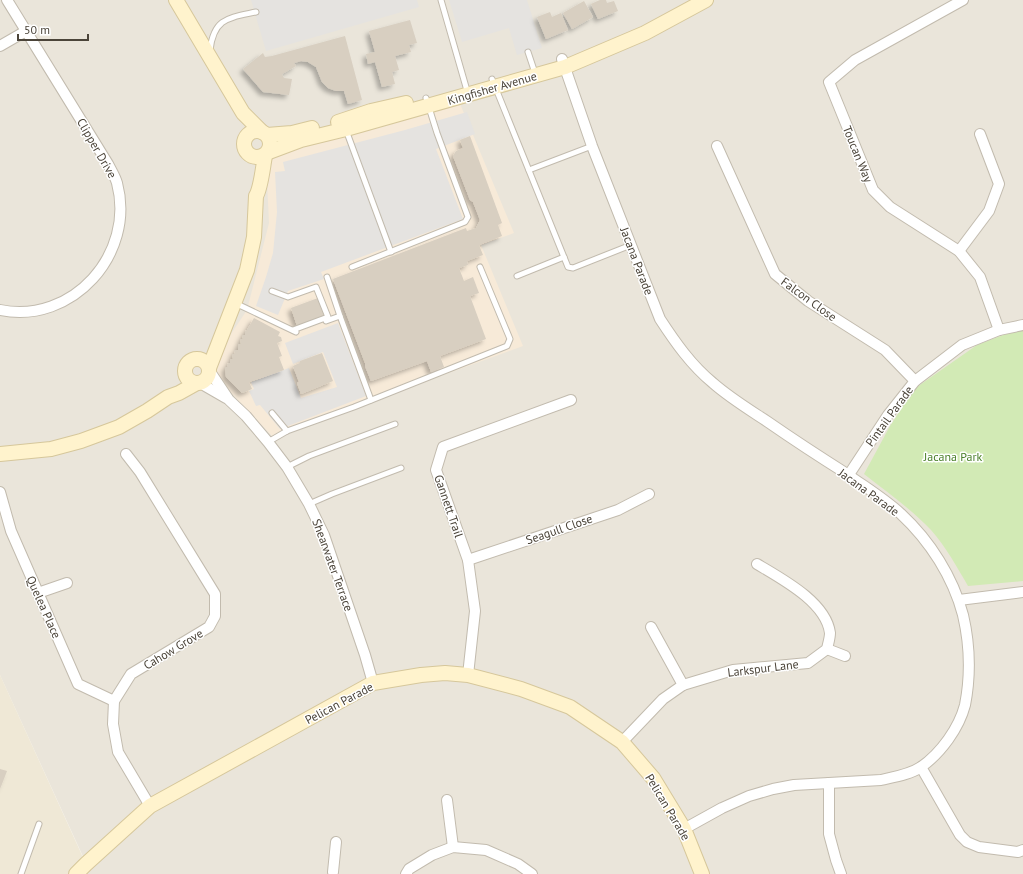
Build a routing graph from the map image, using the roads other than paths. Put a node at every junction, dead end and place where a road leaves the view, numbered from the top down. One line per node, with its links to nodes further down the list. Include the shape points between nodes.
1 (7, 0): 8 (street, Clipper Drive)
2 (176, 0): 11 (street)
3 (441, 0): 15 (lane)
4 (690, 0): 12 (street, Kingfisher Avenue)
5 (706, 0): 12 (street, Kingfisher Avenue, via 645,33)
6 (963, 0): 29 (street, Toucan Way, via 855,60 829,82 873,190 890,207)
7 (256, 12): 11 (lane, via 219,24 212,37)
8 (26, 31): 9 (street); 38 (street, Clipper Drive, via 108,164 120,199 120,217 118,234 111,252 85,288 68,300 43,309 21,312)
9 (0, 46)
10 (528, 52): 13 (lane)
11 (209, 54): 17 (street)
12 (564, 63): 13 (street, Kingfisher Avenue); 22 (street, Jacana Parade)
13 (535, 71): 14 (street, Kingfisher Avenue)
14 (494, 83): 15 (street, Kingfisher Avenue); 26 (lane)
15 (467, 90): 16 (street, Kingfisher Avenue)
16 (427, 102): 18 (street, Kingfisher Avenue); 30 (lane, via 468,217 465,222)
17 (243, 113): 19 (street); 21 (street)
18 (345, 125): 19 (street, Kingfisher Avenue, via 292,133); 24 (street, Kingfisher Avenue); 30 (lane)
19 (264, 133): 21 (street, via 257,131); 24 (street, via 270,141)
20 (980, 134): 29 (street, via 999,184 989,211)
21 (248, 135): 25 (street, via 244,146)
22 (592, 146): 26 (lane); 28 (street, Jacana Parade)
23 (717, 146): 45 (street, Falcon Close, via 775,274 808,300 885,350)
24 (267, 154): 25 (street, via 260,158); 27 (street)
25 (250, 156): 27 (street, via 252,189)
26 (529, 170): 31 (lane)
27 (256, 196): 37 (street, via 251,255)
28 (631, 245): 31 (lane, via 573,268 568,267); 59 (street, Jacana Parade, via 660,319 683,353 737,402)
29 (959, 251): 42 (street, Toucan Way, via 980,277)
30 (391, 252): 32 (lane)
31 (564, 257): 34 (lane)
32 (352, 267)
33 (480, 267): 49 (lane, via 510,339 507,346)
34 (517, 276)
35 (327, 277): 39 (lane)
36 (272, 291): 41 (lane, via 288,297 316,287 328,317)
37 (235, 303): 41 (lane); 43 (street)
38 (0, 310)
39 (340, 316): 41 (lane, via 298,332); 49 (lane)
40 (1023, 325): 42 (street, Pintail Parade)
41 (293, 330)
42 (999, 330): 45 (street, Pintail Parade, via 962,345)
43 (206, 366): 44 (street, via 193,360 188,364); 46 (street, via 208,376); 48 (street, Shearwater Terrace)
44 (186, 374): 46 (street, via 192,382); 47 (street)
45 (915, 381): 59 (street, Pintail Parade, via 888,415)
46 (199, 383): 47 (street); 48 (street, Shearwater Terrace)
47 (168, 397): 55 (street, via 119,427 82,441 51,449)
48 (229, 400): 54 (street, Shearwater Terrace)
49 (371, 400): 53 (lane)
50 (571, 400): 63 (street, Gannett Trail, via 443,447 436,470)
51 (272, 413): 53 (lane)
52 (395, 424): 57 (lane, via 309,456)
53 (287, 431): 54 (lane)
54 (268, 442): 57 (street, Shearwater Terrace)
55 (0, 454)
56 (126, 454): 75 (street, Cahow Grove, via 140,472 215,594 215,616 209,627 131,674)
57 (287, 467): 62 (street, Shearwater Terrace)
58 (401, 468): 62 (lane)
59 (848, 476): 68 (street, Jacana Parade, via 901,514 925,540 947,574)
60 (0, 492): 67 (street, Quelea Place, via 11,531)
61 (649, 494): 63 (street, Seagull Close, via 618,510)
62 (309, 504): 73 (street, Shearwater Terrace, via 324,535)
63 (468, 560): 72 (street, Gannett Trail, via 475,611)
64 (757, 564): 70 (street, via 804,594 822,612 830,634)
65 (67, 583): 67 (street)
66 (1023, 592): 68 (street)
67 (38, 593): 75 (street, Quelea Place, via 78,684)
68 (959, 600): 77 (street, Jacana Parade, via 970,657 964,709 946,742)
69 (651, 627): 74 (street)
70 (827, 649): 71 (street); 74 (street, Larkspur Lane, via 808,663 733,670)
71 (845, 656)
72 (468, 676): 73 (street, Pelican Parade, via 421,675); 76 (street, Pelican Parade, via 521,689 570,706)
73 (373, 683): 80 (street, Pelican Parade)
74 (683, 685): 76 (street, Larkspur Lane, via 664,699)
75 (114, 701): 80 (street, Cahow Grove, via 113,724 118,752)
76 (622, 742): 82 (street, Pelican Parade, via 653,778)
77 (921, 767): 78 (street, Jacana Parade, via 881,780); 85 (street, via 960,835 967,842 979,847 1018,852)
78 (829, 783): 82 (street, Jacana Parade, via 794,785 749,796); 92 (street, via 830,834)
79 (447, 800): 84 (street)
80 (150, 806): 88 (street, Pelican Parade)
81 (39, 824): 87 (lane)
82 (684, 829): 91 (street, Pelican Parade)
83 (336, 842): 86 (street)
84 (452, 847): 89 (street, via 432,855); 90 (street, via 486,850 518,864)
85 (1023, 850)
86 (331, 873)
87 (21, 874)
88 (76, 874)
89 (406, 874)
90 (532, 874)
91 (702, 874)
92 (841, 874)

